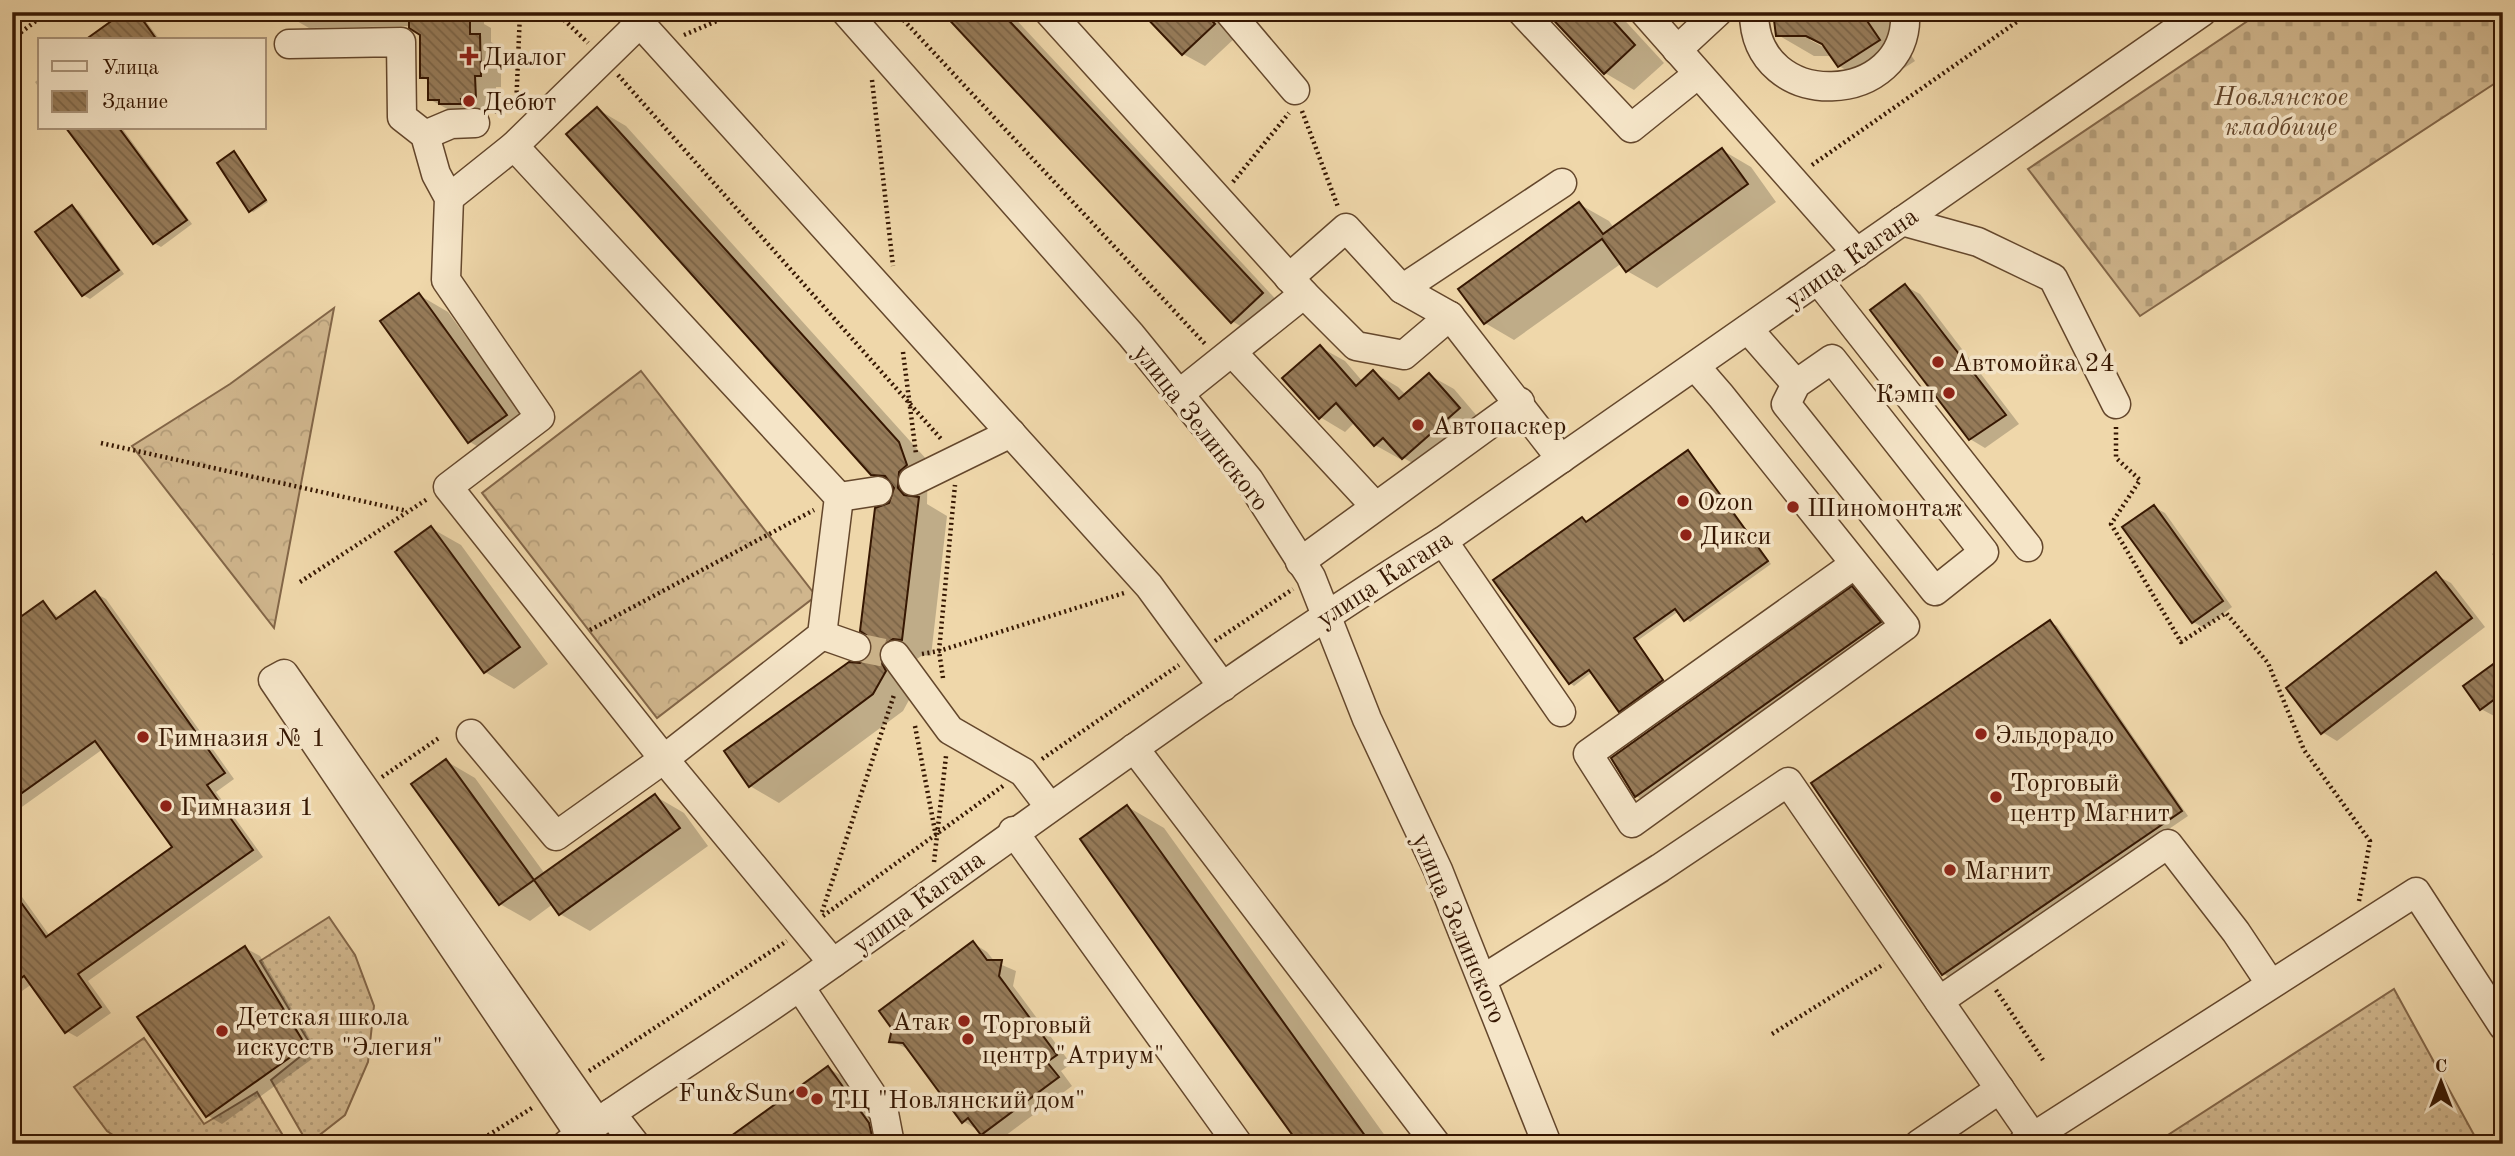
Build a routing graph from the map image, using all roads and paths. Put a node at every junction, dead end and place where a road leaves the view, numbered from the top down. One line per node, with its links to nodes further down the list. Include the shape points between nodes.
1 (48, 12): 18 (path)
2 (520, 12): 25 (path)
3 (556, 12): 17 (path)
4 (738, 12): 20 (path)
5 (846, 12): 47 (street, улица Зелинского)
6 (896, 12): 44 (path)
7 (1048, 12): 33 (street)
8 (1229, 12): 26 (street)
9 (1522, 12): 23 (street, via 1631,128)
10 (1644, 12): 21 (street)
11 (1718, 12): 21 (street)
12 (1754, 12): 13 (street, via 1754,28 1766,56 1788,77 1817,88 1847,87 1875,74 1895,51)
13 (1905, 12)
14 (2031, 12): 30 (path)
15 (2202, 12): 34 (street, улица Кагана)
16 (635, 18): 20 (street); 22 (street)
17 (579, 35)
18 (12, 39)
19 (289, 44): 28 (street, via 401,42 402,117)
20 (660, 46): 51 (street)
21 (1677, 50): 23 (street)
22 (604, 59): 29 (street); 48 (path)
23 (1698, 74): 30 (street)
24 (872, 76): 37 (path)
25 (517, 98)
26 (1295, 101): 33 (path); 35 (path)
27 (475, 123): 28 (street, via 451,124)
28 (425, 135): 32 (street, via 436,174)
29 (514, 146): 32 (street); 58 (street)
30 (1791, 180): 36 (street)
31 (1562, 183): 40 (street)
32 (449, 198): 56 (street, via 446,280 540,417)
33 (1218, 199): 39 (street)
34 (1902, 221): 36 (street, улица Кагана); 50 (street, via 1978,242 2053,278)
35 (1346, 228): 39 (street); 40 (street)
36 (1857, 253): 38 (street, улица Кагана)
37 (893, 267)
38 (1818, 280): 42 (street, улица Кагана); 62 (street)
39 (1297, 286): 41 (street, via 1356,346 1405,355); 44 (street)
40 (1402, 289): 41 (street)
41 (1450, 316): 49 (street)
42 (1748, 329): 45 (street, улица Кагана); 46 (street)
43 (902, 348): 48 (path)
44 (1227, 356): 47 (street); 59 (street)
45 (1695, 366): 54 (street, улица Кагана); 63 (street)
46 (1796, 384): 46 (street, via 1832,359 1984,552 1935,591 1786,404)
47 (1179, 394): 64 (street, улица Зелинского, via 1249,480)
48 (908, 402): 53 (path); 55 (path)
49 (1520, 402): 54 (street); 59 (street)
50 (2116, 404): 89 (path, via 2116,458 2140,480 2111,524 2181,642 2226,613 2268,663 2304,750 2370,841)
51 (1011, 433): 53 (street); 66 (street)
52 (101, 443): 60 (path)
53 (958, 458): 55 (street); 71 (path)
54 (1561, 459): 61 (street, улица Кагана)
55 (916, 479)
56 (448, 487): 60 (path); 81 (street)
57 (878, 491): 58 (street)
58 (839, 497): 68 (path); 69 (street)
59 (1375, 506): 64 (street)
60 (407, 511): 65 (path)
61 (1443, 541): 67 (street, улица Кагана); 76 (street)
62 (2028, 547)
63 (1855, 564): 63 (street, via 1905,626 1632,823 1588,754)
64 (1305, 570): 67 (street, улица Зелинского); 72 (path)
65 (300, 582)
66 (1149, 586): 71 (path); 72 (street)
67 (1326, 614): 74 (street, улица Кагана); 93 (street, улица Зелинского, via 1367,719)
68 (589, 631)
69 (822, 635): 70 (street); 81 (street)
70 (856, 647)
71 (939, 651): 73 (path)
72 (1196, 653): 74 (street); 82 (path)
73 (895, 655): 82 (street, via 950,730)
74 (1223, 687): 80 (street, улица Кагана)
75 (895, 691): 88 (path)
76 (1561, 712)
77 (914, 717): 86 (path)
78 (471, 734): 81 (street, via 556,836)
79 (439, 738): 83 (path)
80 (1134, 748): 84 (street, улица Кагана); 108 (street)
81 (664, 760): 88 (street)
82 (1023, 772): 84 (street); 86 (path)
83 (364, 789): 100 (street); 100 (street, via 284,674 274,680)
84 (1049, 806): 85 (street, улица Кагана)
85 (1013, 831): 91 (street, улица Кагана); 107 (street)
86 (935, 835): 87 (path); 88 (path)
87 (934, 862)
88 (812, 923): 91 (street); 100 (path)
89 (2353, 933): 94 (street); 97 (street, via 2416,892)
90 (1905, 952): 93 (street, via 1788,782); 96 (street); 98 (path)
91 (833, 963): 95 (street, улица Кагана)
92 (1983, 971): 94 (street, via 2168,844); 96 (street); 99 (path)
93 (1483, 979): 109 (street, улица Зелинского)
94 (2270, 983): 103 (street)
95 (800, 987): 102 (street, улица Кагана); 106 (street, via 884,1113)
96 (1939, 1001): 101 (street)
97 (2503, 1026)
98 (1772, 1034)
99 (2043, 1060)
100 (561, 1090): 102 (street); 104 (path)
101 (2000, 1090): 103 (street); 110 (street)
102 (589, 1128): 105 (street)
103 (2027, 1140)
104 (474, 1144)
105 (635, 1144)
106 (890, 1144)
107 (1238, 1144)
108 (1436, 1144)
109 (1547, 1144)
110 (1919, 1144)

